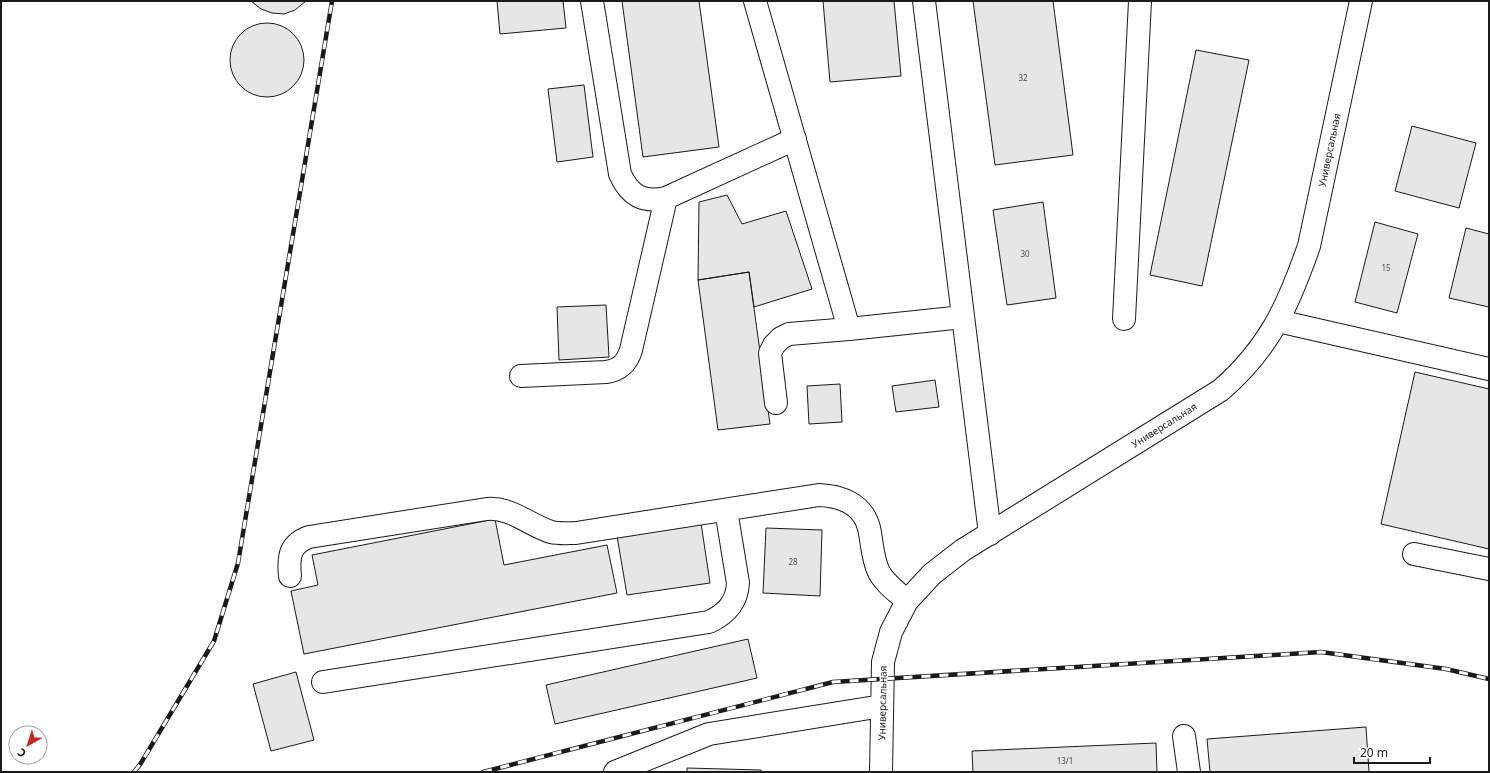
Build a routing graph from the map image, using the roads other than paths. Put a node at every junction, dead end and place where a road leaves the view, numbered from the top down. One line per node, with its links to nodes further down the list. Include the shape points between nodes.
1 (592, 1): 7 (street, via 620,174 628,188 636,195 654,200)
2 (755, 1): 6 (street)
3 (924, 1): 8 (street)
4 (1140, 1): 9 (street)
5 (1361, 1): 10 (street, Универсальная, via 1309,246)
6 (795, 139): 7 (street); 11 (street)
7 (666, 198): 13 (street, via 631,350 623,365 619,369 606,372)
8 (963, 317): 11 (street); 16 (street)
9 (1124, 319)
10 (1278, 321): 12 (street); 16 (street, Универсальная, via 1252,359 1221,390)
11 (849, 329): 14 (street, via 789,334 774,345 770,353)
12 (1489, 369)
13 (521, 376)
14 (776, 403)
15 (726, 510): 19 (street, via 564,534 551,532 506,511 487,509 309,536 293,548 288,565); 20 (street, via 819,495 840,498 850,503 865,517 874,557 883,579); 21 (street, via 738,583 737,594 726,611 709,622)
16 (990, 534): 20 (street, Универсальная, via 963,550 932,574)
17 (1414, 554): 18 (street)
18 (1489, 569)
19 (290, 576)
20 (907, 601): 22 (street, Универсальная, via 891,632 883,662)
21 (323, 682)
22 (882, 706): 24 (street, via 709,734); 25 (street, Универсальная)
23 (1184, 736): 26 (street)
24 (615, 772)
25 (881, 772)
26 (1189, 772)

